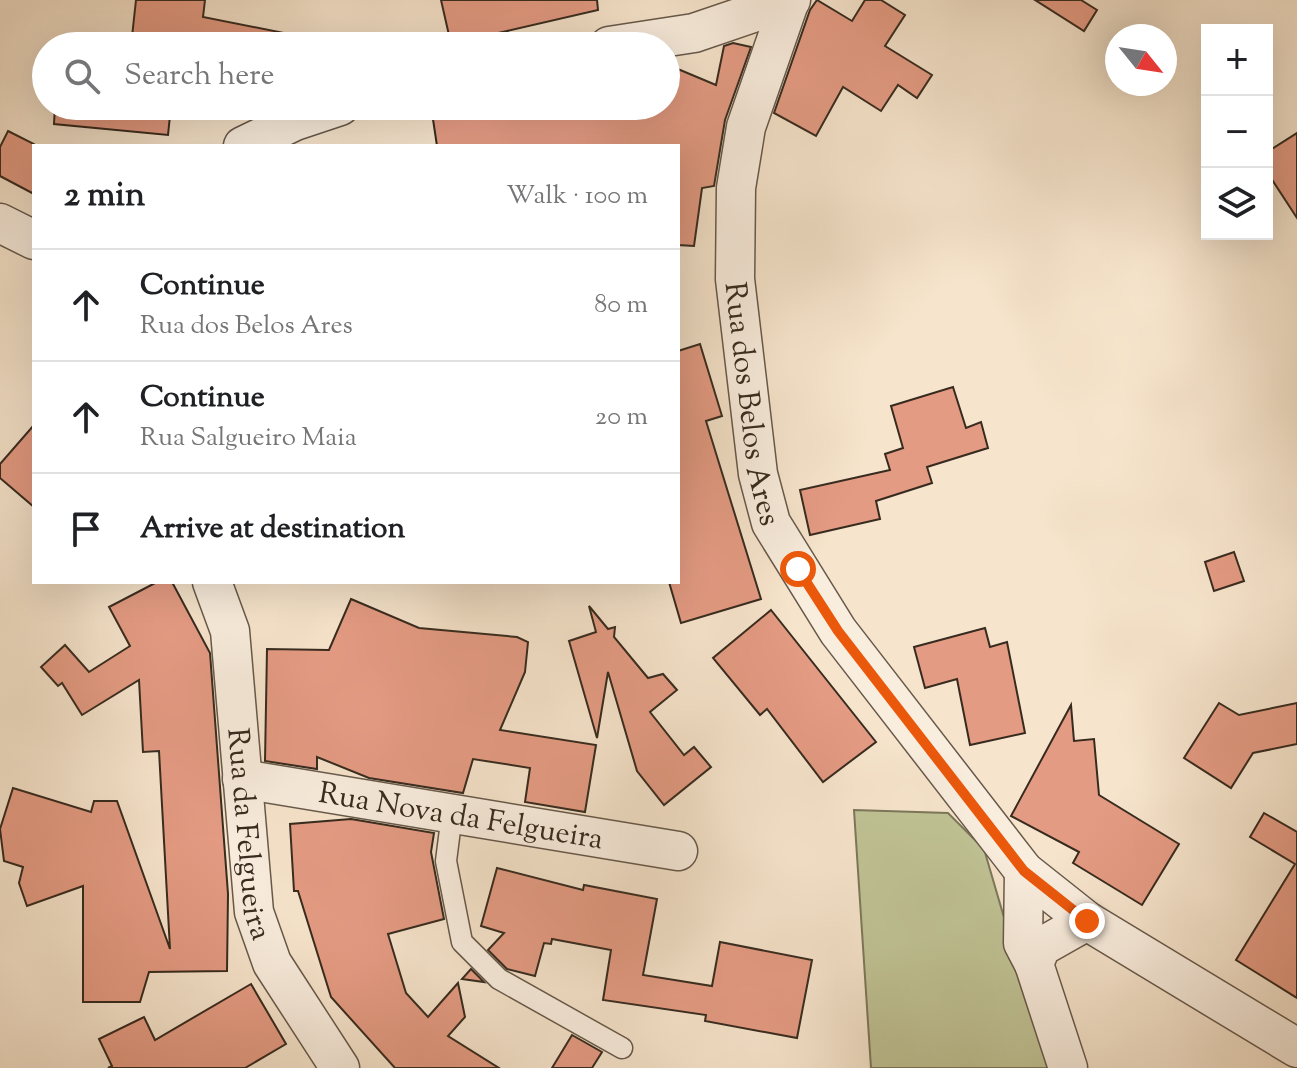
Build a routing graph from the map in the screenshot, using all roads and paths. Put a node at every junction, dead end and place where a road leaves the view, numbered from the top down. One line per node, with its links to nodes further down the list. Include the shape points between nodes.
1 (790, 1): 2 (street); 11 (street, Rua dos Belos Ares, via 746,127 736,188 735,279 758,474 771,523 838,631)
2 (680, 35)
3 (298, 120): 4 (street)
4 (247, 144)
5 (0, 223): 6 (street)
6 (32, 239)
7 (213, 584): 8 (street, Rua da Felgueira, via 230,631)
8 (242, 779): 9 (street, Rua Nova da Felgueira); 16 (street, Rua da Felgueira, via 254,912 272,963)
9 (452, 814): 10 (street, Rua Nova da Felgueira); 14 (lane, via 446,861 462,942 499,979)
10 (678, 851)
11 (1024, 871): 12 (street, Rua dos Belos Ares); 13 (street, via 1023,943)
12 (1087, 921): 13 (street, via 1041,947); 15 (street, Rua dos Belos Ares)
13 (1034, 964): 17 (street)
14 (622, 1048)
15 (1297, 1048)
16 (340, 1068)
17 (1068, 1068)

